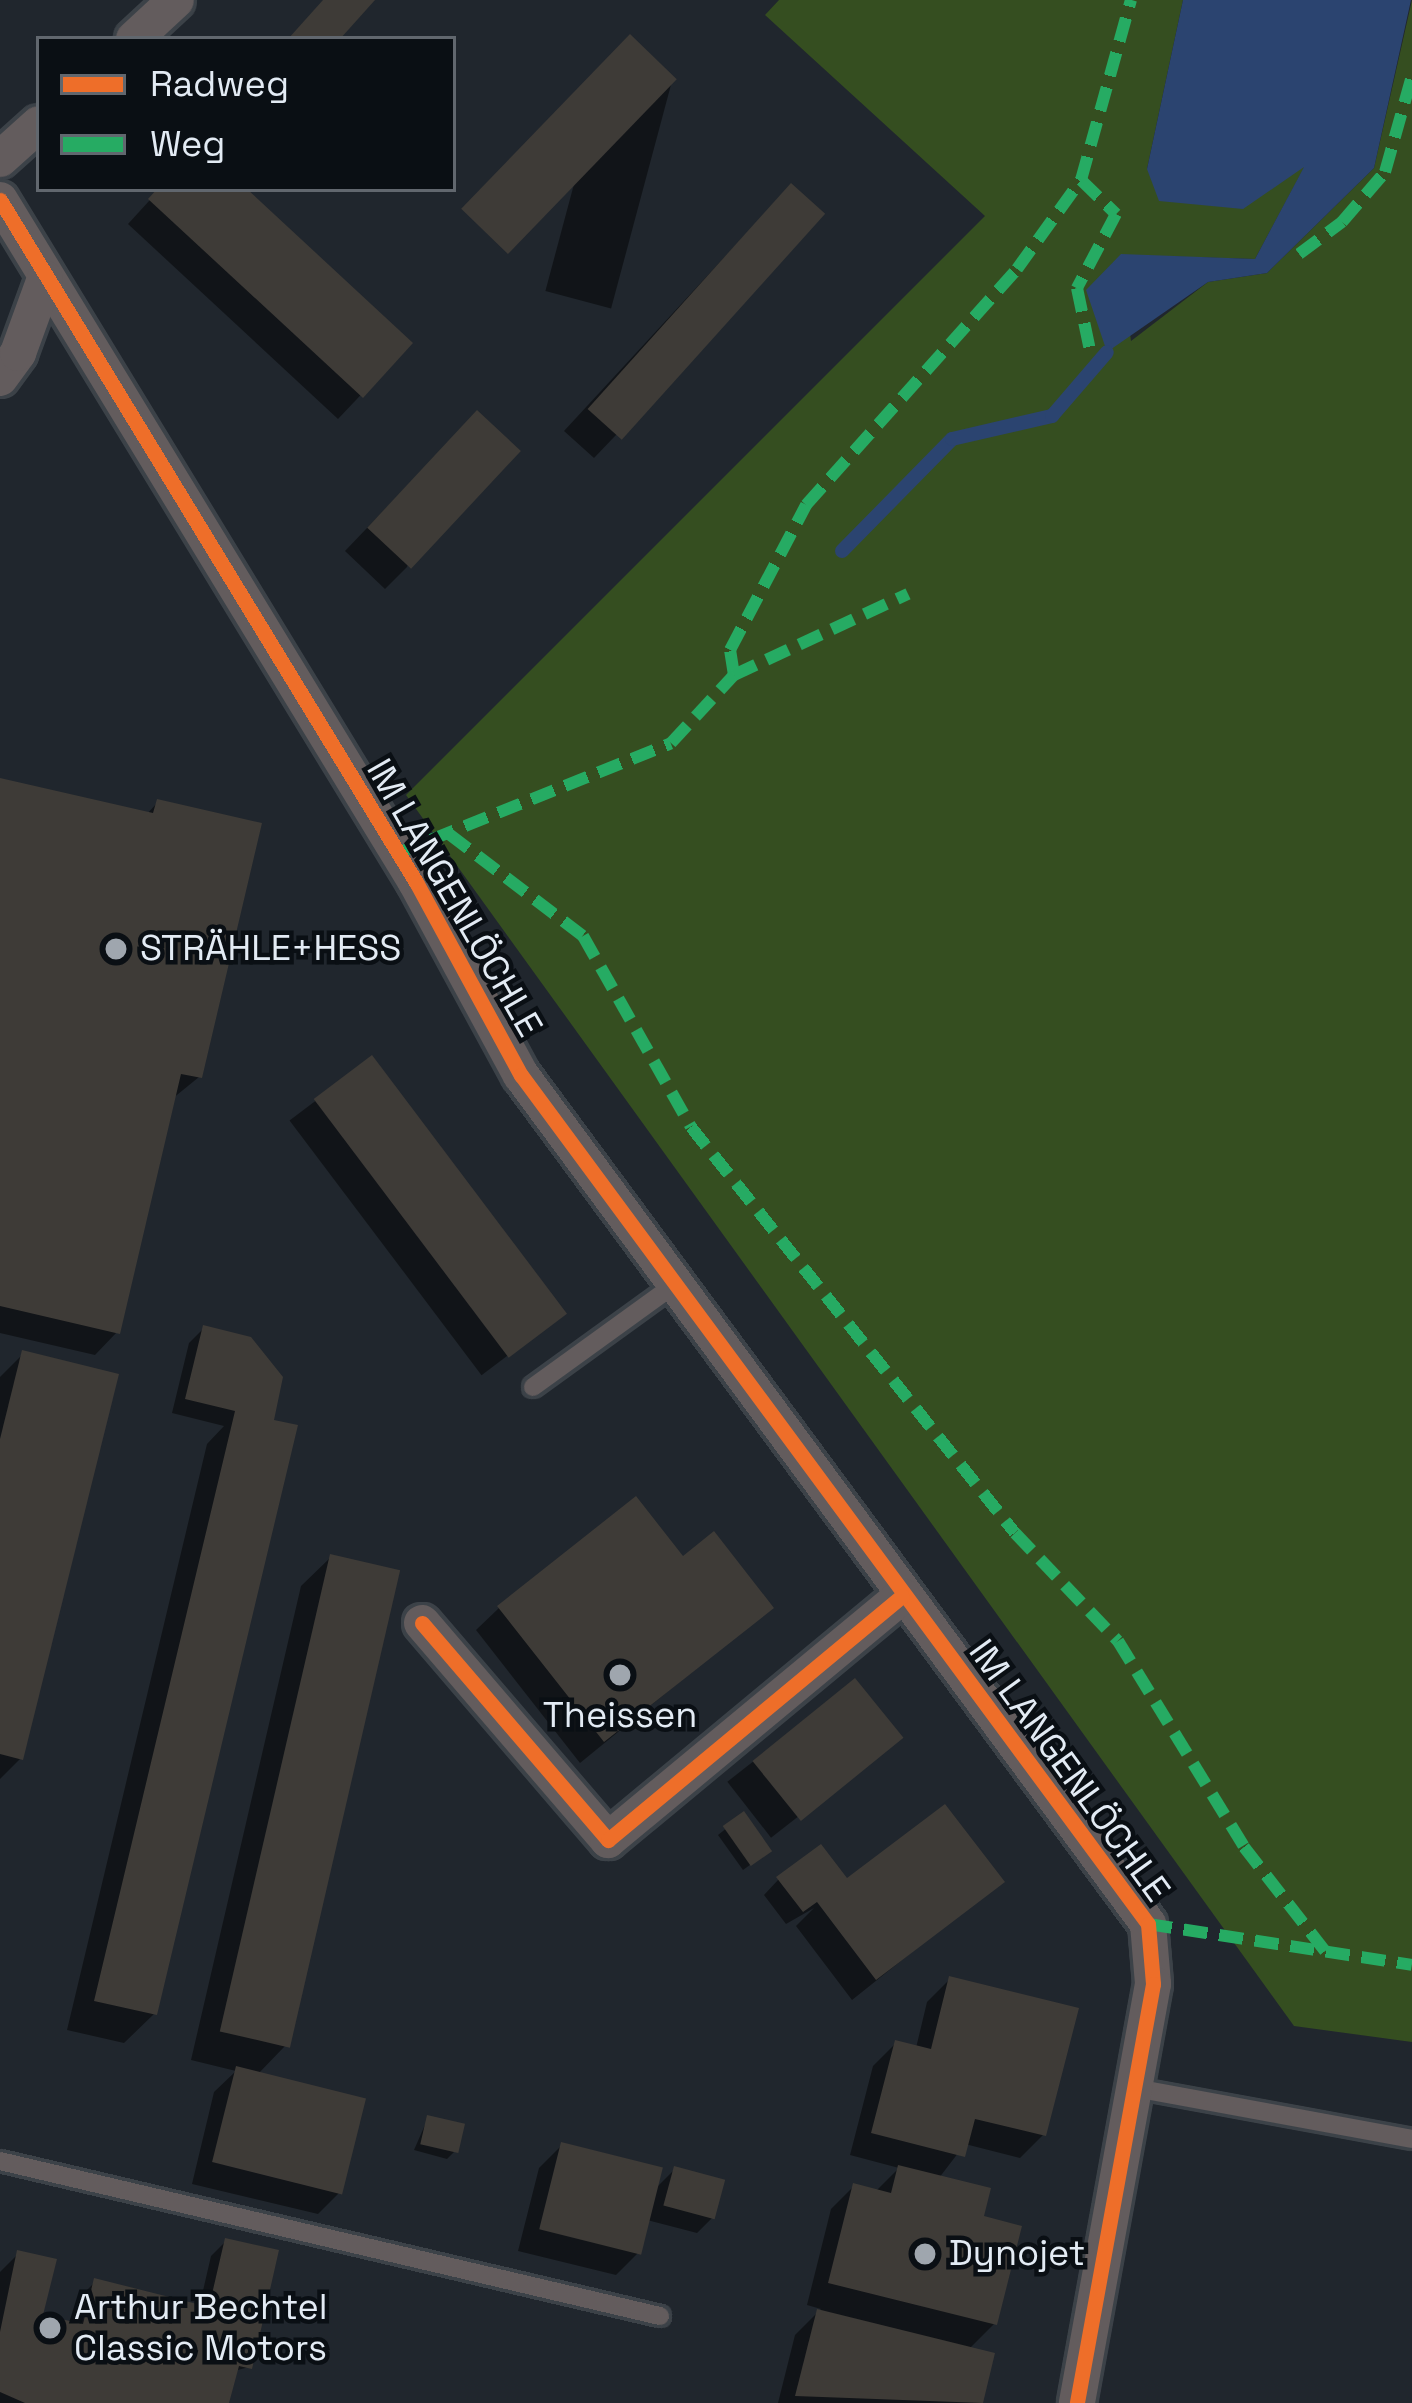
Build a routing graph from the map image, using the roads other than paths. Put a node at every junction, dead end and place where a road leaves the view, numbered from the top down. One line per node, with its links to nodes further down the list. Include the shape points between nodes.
1 (176, 0): 2 (street)
2 (137, 36)
3 (36, 127): 4 (street)
4 (0, 159)
5 (0, 200): 6 (street, IM LANGENLÖCHLE)
6 (45, 279): 7 (street, via 18,353); 8 (street, IM LANGENLÖCHLE, via 416,882 521,1075)
7 (0, 378)
8 (674, 1285): 9 (lane); 10 (street, IM LANGENLÖCHLE)
9 (533, 1388)
10 (902, 1596): 11 (street, via 608,1840); 12 (street, IM LANGENLÖCHLE, via 1148,1924 1153,1984)
11 (422, 1623)
12 (1137, 2077): 13 (lane); 16 (street, IM LANGENLÖCHLE)
13 (1412, 2139)
14 (0, 2161): 15 (lane)
15 (660, 2316)
16 (1078, 2403)

